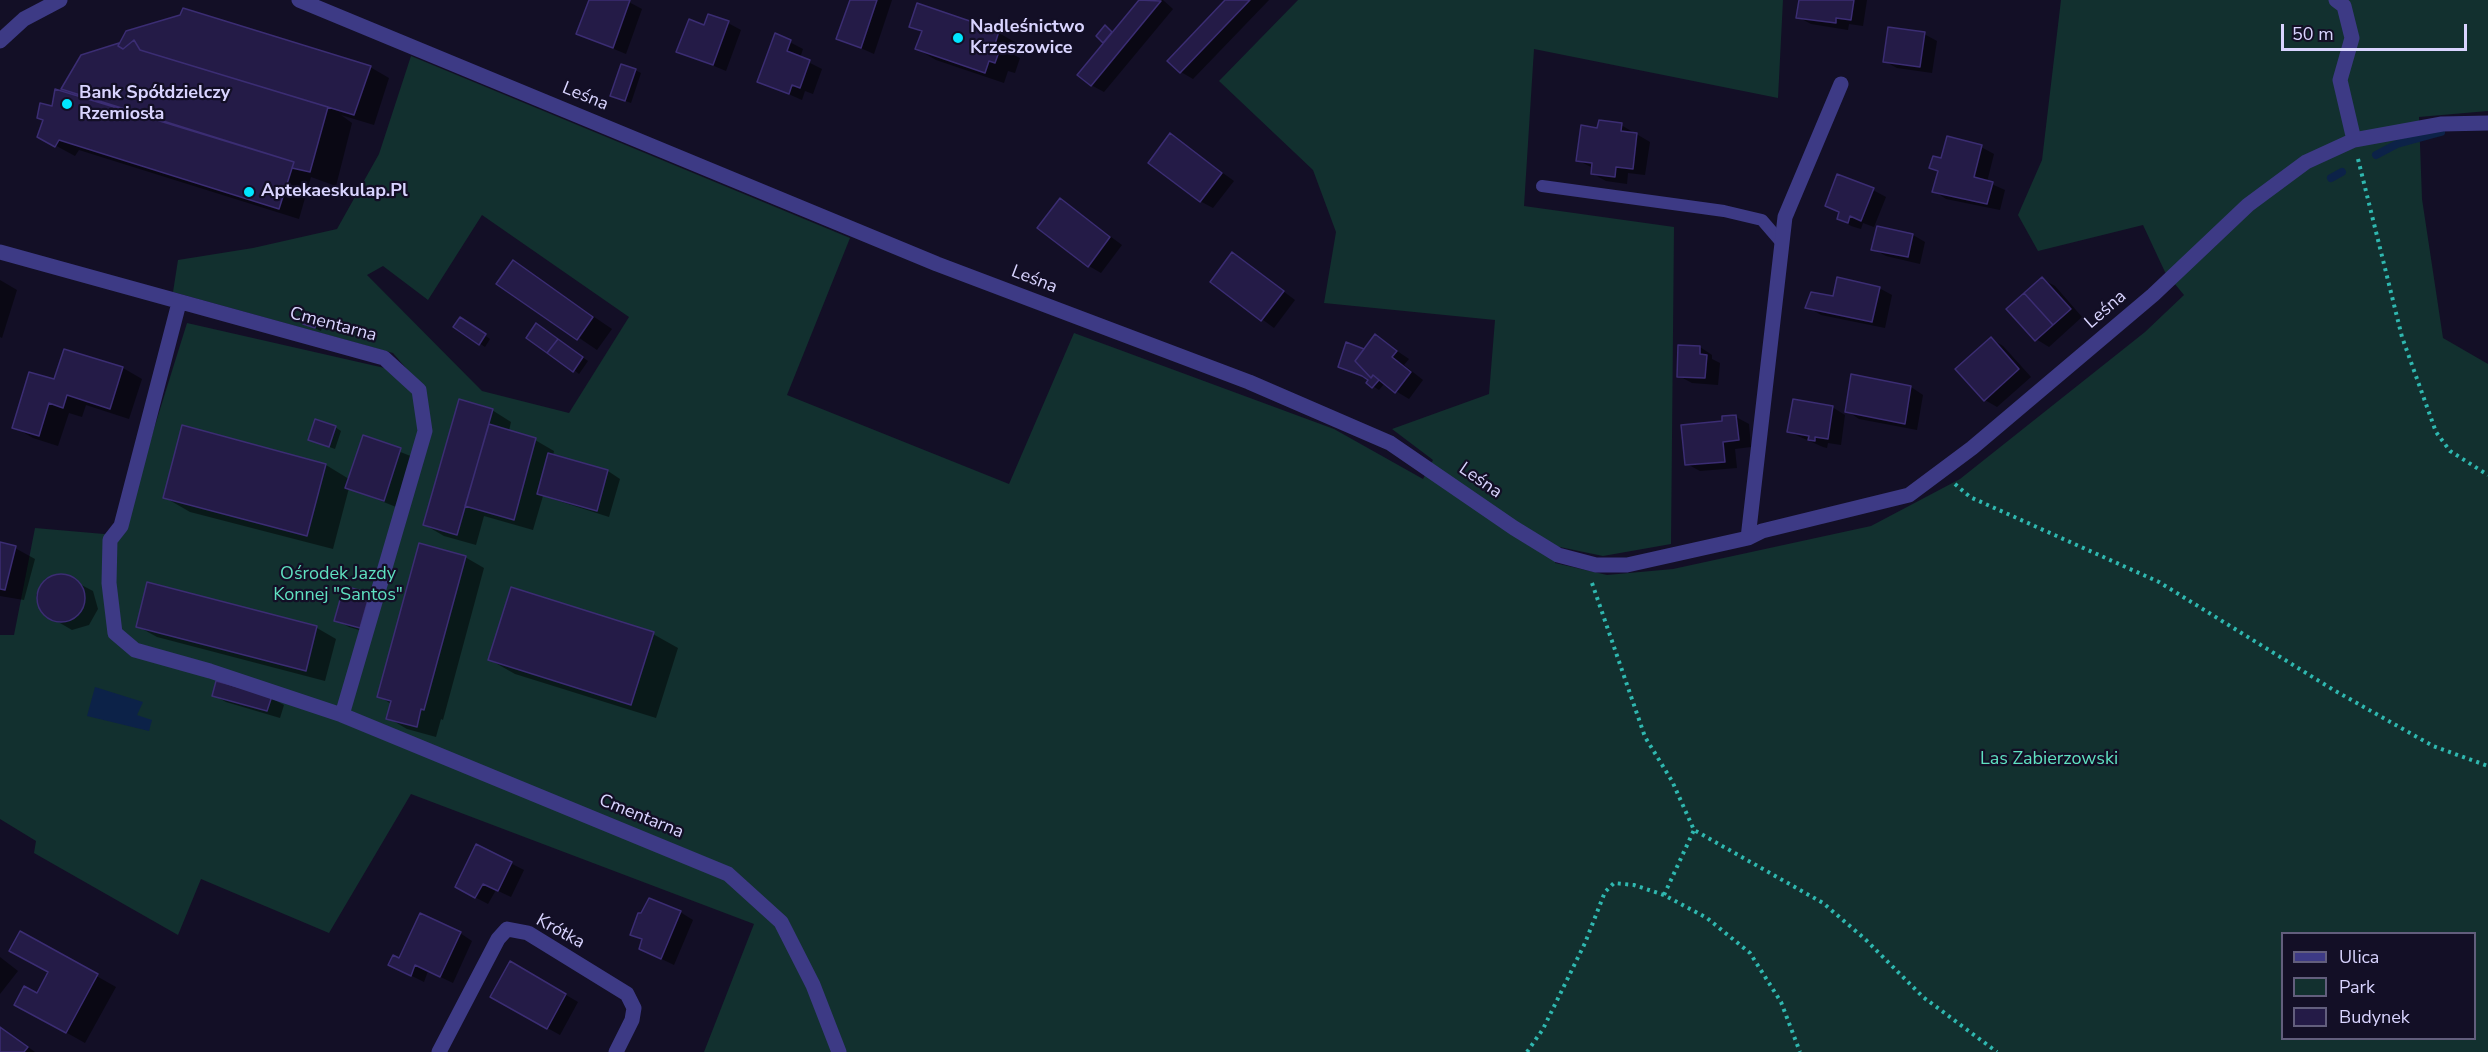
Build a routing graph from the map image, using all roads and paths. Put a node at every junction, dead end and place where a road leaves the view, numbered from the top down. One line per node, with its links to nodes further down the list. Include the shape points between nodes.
1 (60, 0): 4 (street, via 24,19)
2 (299, 0): 15 (street, Leśna, via 937,264 1250,382 1390,443 1558,555)
3 (2336, 0): 7 (street, via 2344,6 2352,38 2340,80)
4 (0, 41)
5 (1841, 84): 9 (street, via 1785,217)
6 (2488, 123): 7 (street, Leśna, via 2442,124)
7 (2354, 140): 12 (street, Leśna, via 2306,162 2248,205 2153,295); 13 (path, via 2402,337 2436,432 2450,451)
8 (1542, 186): 9 (lane, via 1724,211 1762,220)
9 (1781, 242): 14 (street)
10 (0, 252): 11 (street, Cmentarna)
11 (178, 303): 16 (street, Cmentarna, via 121,526 110,540 109,583 115,633 135,650); 16 (street, Cmentarna, via 384,358 419,390 425,431)
12 (1940, 472): 14 (street, Leśna, via 1909,495 1762,531); 17 (path, via 1970,497 2159,582 2433,746)
13 (2488, 476)
14 (1748, 538): 15 (street, Leśna, via 1627,565)
15 (1585, 562): 18 (path, via 1645,737)
16 (342, 715): 22 (street, Cmentarna, via 728,874 781,922 813,985)
17 (2488, 766)
18 (1694, 830): 19 (path); 25 (path, via 1823,903 1923,997)
19 (1664, 896): 23 (path, via 1635,885 1614,883 1605,892 1585,943); 24 (path, via 1707,918 1750,953 1781,1002)
20 (439, 1052): 21 (street, Krótka, via 498,939 507,929 528,933 627,994 634,1008 632,1020)
21 (616, 1052)
22 (838, 1052)
23 (1527, 1052)
24 (1800, 1052)
25 (1997, 1052)

